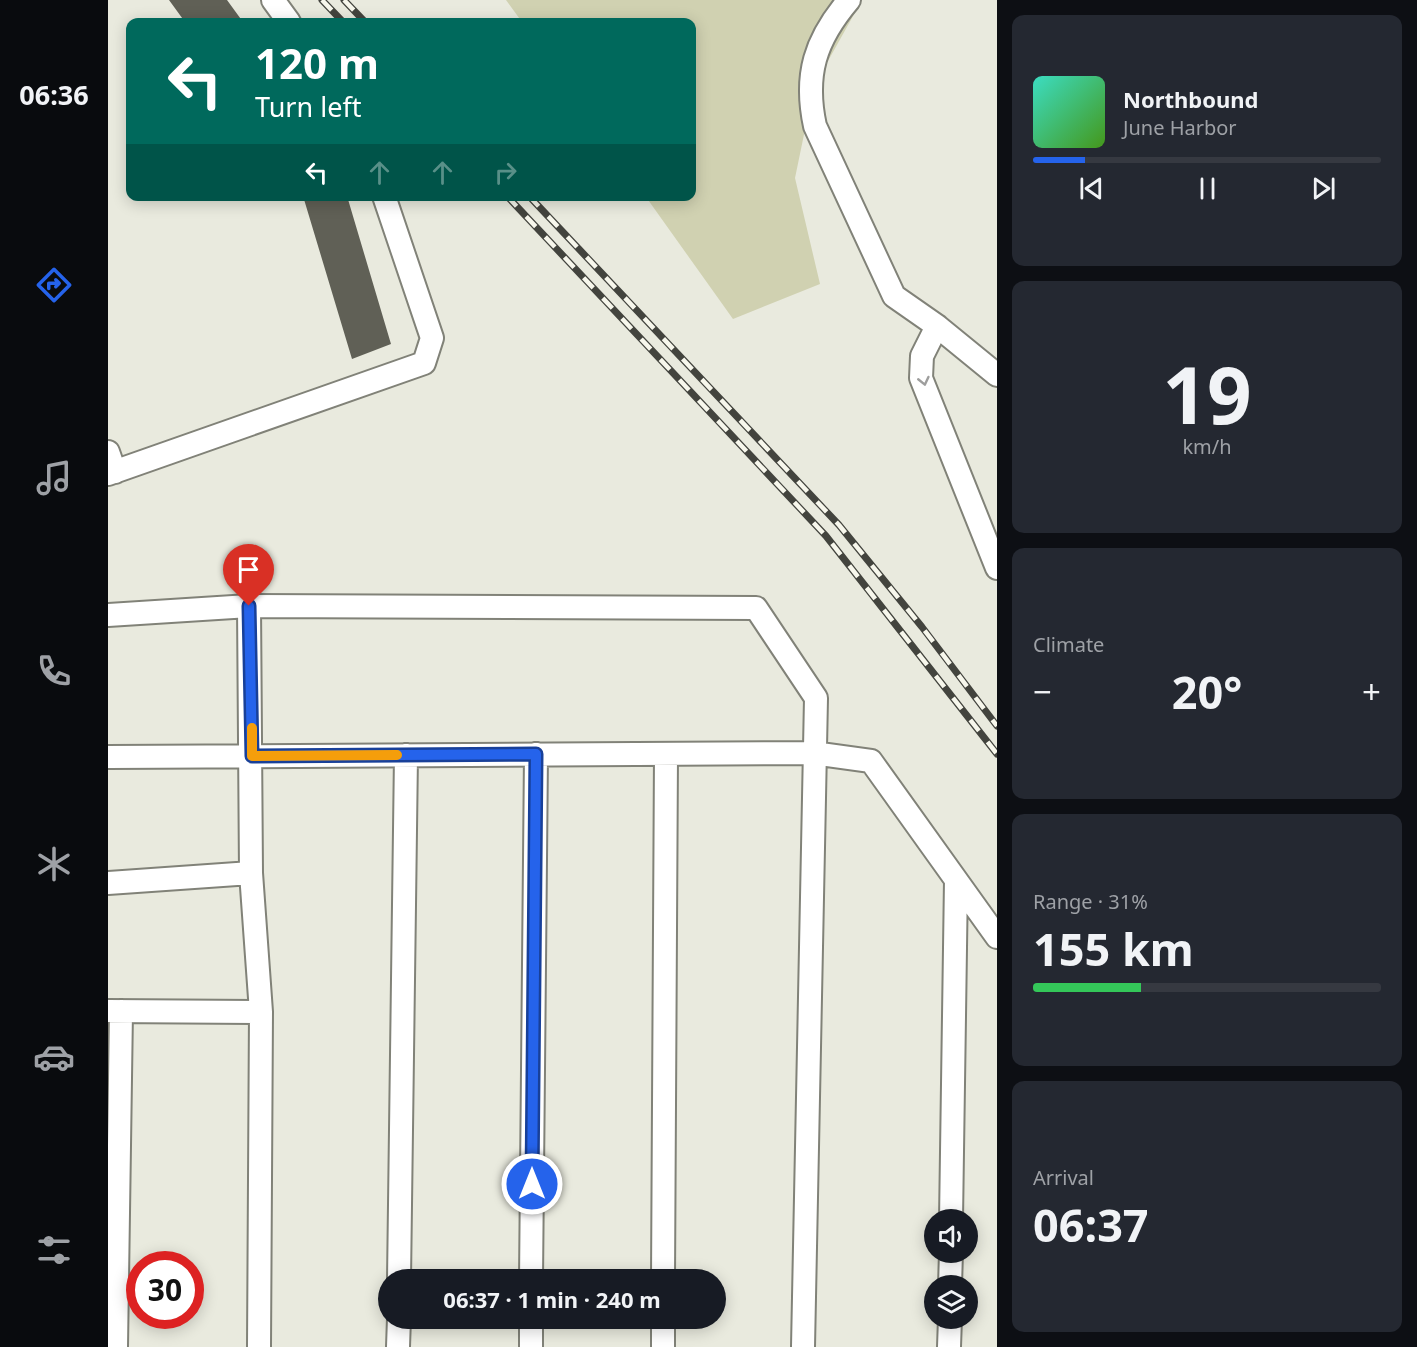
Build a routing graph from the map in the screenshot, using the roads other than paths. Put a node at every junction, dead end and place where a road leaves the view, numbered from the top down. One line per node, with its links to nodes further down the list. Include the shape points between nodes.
1 (273, 0): 3 (street)
2 (849, 0): 5 (street, via 820,42 811,72 809,99 815,126 894,296)
3 (286, 18)
4 (386, 201): 7 (street, via 432,338 424,363)
5 (937, 326): 6 (street); 8 (street, one-way to 8, via 922,356 921,378)
6 (997, 375)
7 (110, 466)
8 (997, 568)
9 (249, 606): 10 (street); 11 (street, via 756,608 816,698); 15 (street)
10 (108, 615)
11 (813, 753): 13 (street); 18 (street, via 871,761); 36 (street)
12 (536, 754): 13 (street); 14 (street); 25 (street)
13 (666, 754): 26 (street)
14 (406, 755): 15 (street); 24 (street)
15 (252, 756): 16 (street); 17 (street)
16 (108, 757)
17 (251, 873): 19 (street); 22 (street)
18 (956, 880): 20 (street); 23 (street)
19 (108, 883)
20 (997, 937)
21 (115, 1011): 22 (street); 31 (street)
22 (261, 1012): 32 (street)
23 (951, 1209)
24 (399, 1269)
25 (531, 1269)
26 (663, 1269)
27 (399, 1329): 33 (street)
28 (531, 1329): 34 (street)
29 (663, 1329): 35 (street)
30 (950, 1329): 37 (street)
31 (116, 1347)
32 (259, 1347)
33 (398, 1347)
34 (531, 1347)
35 (663, 1347)
36 (803, 1347)
37 (949, 1347)

